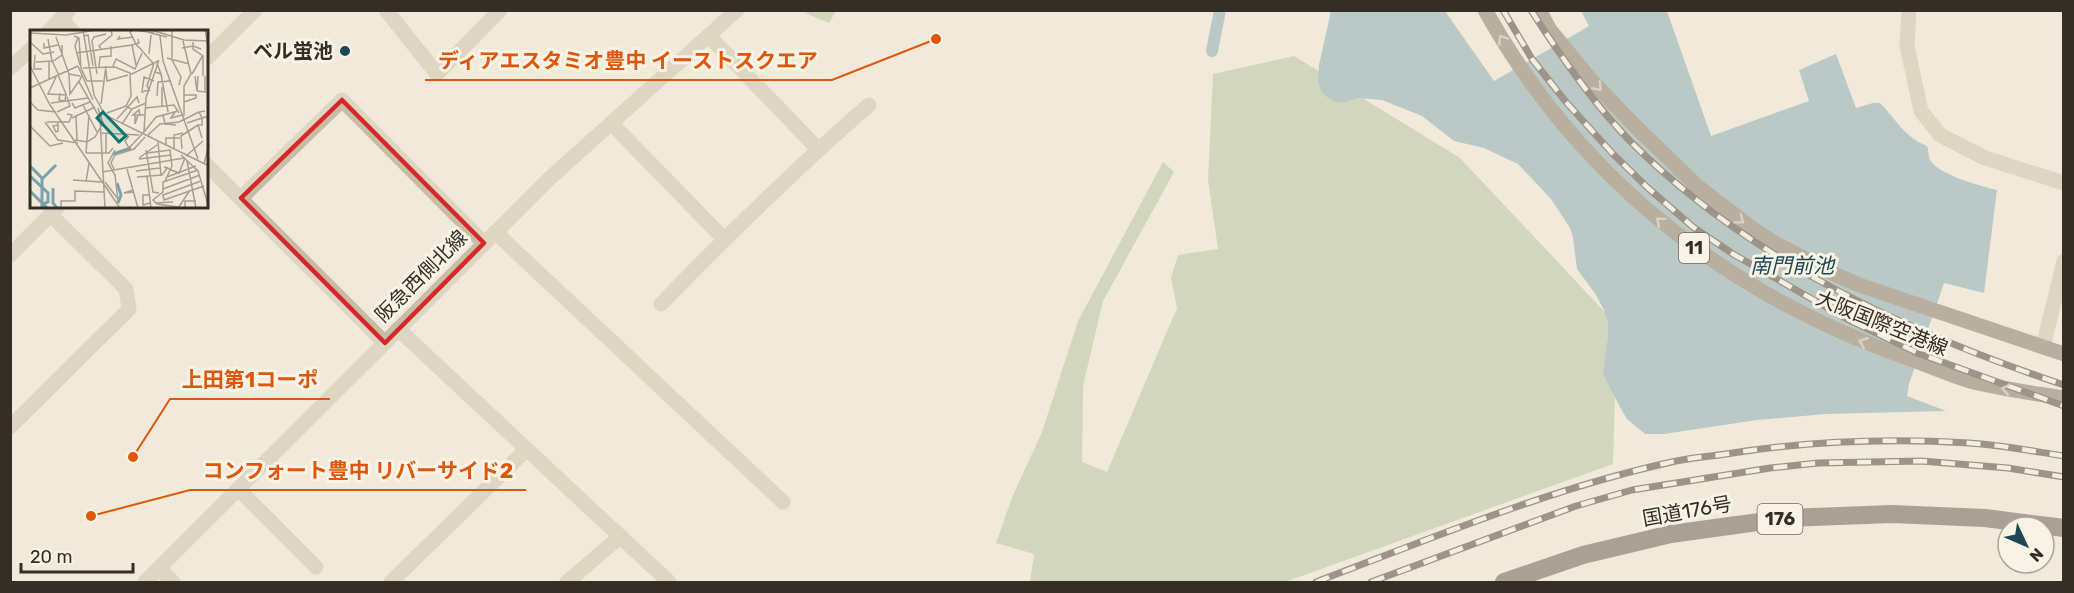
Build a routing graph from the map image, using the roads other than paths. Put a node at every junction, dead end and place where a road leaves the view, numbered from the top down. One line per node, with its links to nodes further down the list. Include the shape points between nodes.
1 (255, 10): 13 (street)
2 (386, 10): 3 (street, via 437,74)
3 (500, 10)
4 (737, 10): 11 (street, 阪急西側北線)
5 (1485, 10): 32 (main road, 大阪国際空港線 / 11, one-way to 5, via 1968,380 1918,362 1818,322 1746,283 1680,238 1630,196 1583,148 1520,66)
6 (1539, 10): 30 (main road, 大阪国際空港線, one-way to 30, via 1550,30 1591,80 1634,125 1697,186 1753,229 1838,276)
7 (1909, 10): 19 (street, via 1907,46 1921,111 1940,135 1985,158)
8 (65, 15): 9 (street); 10 (street)
9 (50, 30)
10 (72, 30)
11 (709, 36): 16 (street, 阪急西側北線); 17 (street)
12 (30, 50): 14 (street)
13 (208, 57)
14 (10, 68)
15 (869, 105): 17 (street)
16 (611, 123): 22 (street, 阪急西側北線); 23 (street)
17 (818, 149): 23 (street)
18 (208, 166): 20 (street)
19 (2064, 183)
20 (241, 198): 24 (street, via 342,100); 29 (street)
21 (54, 211): 25 (street); 33 (street, via 126,289 129,309)
22 (495, 232): 24 (street, 阪急西側北線); 36 (street)
23 (724, 239): 27 (street)
24 (484, 243): 28 (street, 阪急西側北線)
25 (10, 255)
26 (2064, 261): 30 (street)
27 (661, 304)
28 (398, 329): 29 (street, 阪急西側北線); 34 (street)
29 (385, 343): 35 (street, 阪急西側北線)
30 (2043, 347): 31 (main road, 大阪国際空港線)
31 (2064, 354)
32 (2064, 398)
33 (10, 427)
34 (526, 450): 38 (street); 43 (street)
35 (238, 489): 39 (street); 40 (street, 阪急西側北線)
36 (783, 502)
37 (2064, 528): 46 (highway, 国道176号 / 176, via 1985,518 1893,514 1786,518 1671,534 1583,555)
38 (621, 536): 44 (street); 45 (street)
39 (316, 567)
40 (159, 569): 41 (street, 阪急西側北線); 42 (street)
41 (145, 582)
42 (173, 582)
43 (391, 582)
44 (567, 582)
45 (669, 582)
46 (1504, 582)

